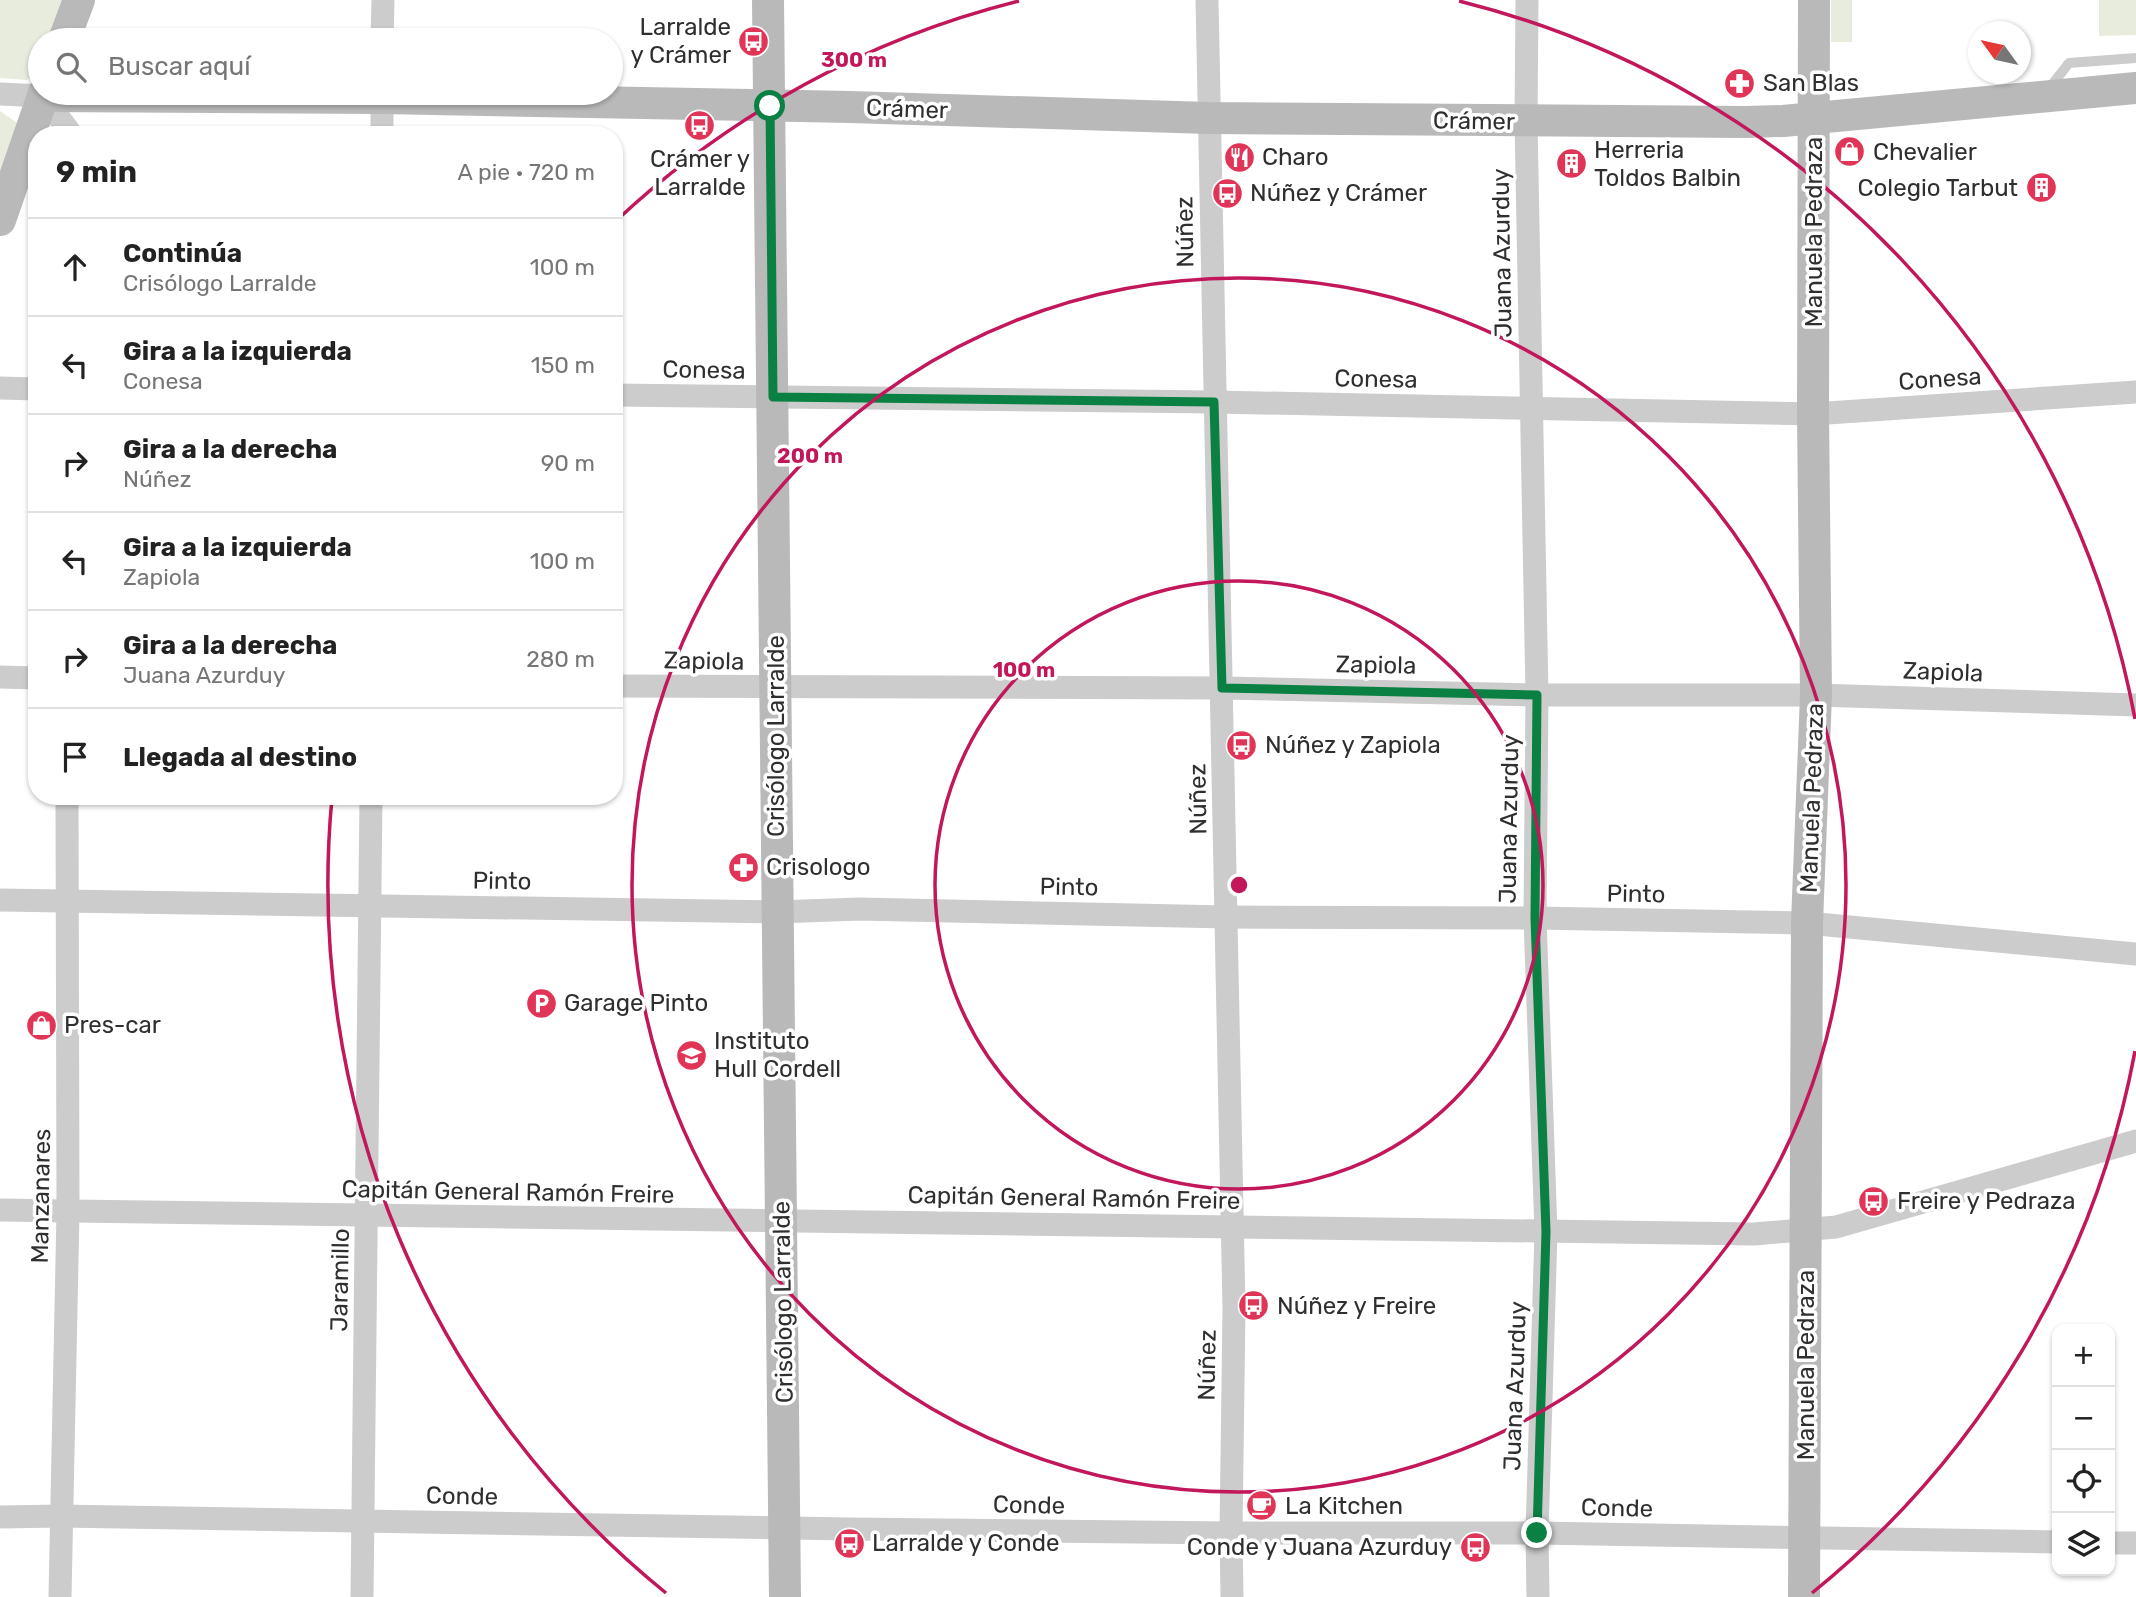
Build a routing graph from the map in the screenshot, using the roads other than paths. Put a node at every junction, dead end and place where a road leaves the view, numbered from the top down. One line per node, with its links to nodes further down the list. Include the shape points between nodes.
1 (79, 0): 7 (street)
2 (383, 0): 8 (street)
3 (768, 0): 18 (street, Crisólogo Larralde)
4 (1207, 0): 19 (street, Núñez)
5 (1527, 0): 21 (street, Juana Azurduy)
6 (1814, 0): 20 (street, Manuela Pedraza)
7 (68, 28)
8 (382, 28)
9 (2136, 58): 13 (lane, via 2069,63)
10 (2136, 88): 13 (street, Crámer)
11 (0, 94): 12 (street, Crámer)
12 (28, 94)
13 (2042, 97): 20 (street, Crámer)
14 (623, 102): 18 (street, Crámer)
15 (40, 105): 22 (street)
16 (52, 105): 23 (street)
17 (382, 105): 24 (street)
18 (770, 106): 19 (street, Crámer); 31 (street, Crisólogo Larralde)
19 (1209, 118): 21 (street, Crámer); 32 (street, Núñez)
20 (1815, 118): 21 (street, Crámer); 34 (street, Manuela Pedraza)
21 (1526, 121): 33 (street, Juana Azurduy)
22 (33, 126)
23 (66, 126)
24 (382, 126)
25 (28, 140): 26 (street)
26 (0, 220)
27 (0, 388): 28 (street)
28 (28, 389)
29 (2136, 392): 34 (street, Conesa)
30 (623, 395): 31 (street, Conesa)
31 (773, 397): 32 (street, Conesa); 38 (street, Crisólogo Larralde)
32 (1214, 402): 33 (street, Conesa); 39 (street, Núñez)
33 (1532, 409): 34 (street, Conesa); 40 (street, Juana Azurduy)
34 (1813, 414): 41 (street, Manuela Pedraza)
35 (0, 677): 36 (street)
36 (28, 678)
37 (623, 686): 38 (street, Zapiola)
38 (776, 688): 39 (street, Zapiola); 48 (street, Crisólogo Larralde)
39 (1222, 688): 40 (street, Zapiola); 49 (street, Núñez)
40 (1537, 695): 41 (street, Zapiola); 50 (street, Juana Azurduy)
41 (1816, 695): 42 (street, Zapiola); 51 (street, Manuela Pedraza)
42 (2136, 705)
43 (67, 805): 46 (street, Manzanares)
44 (371, 805): 47 (street, Jaramillo)
45 (0, 900): 46 (street, Pinto)
46 (67, 902): 47 (street, Pinto); 55 (street, Manzanares)
47 (369, 905): 48 (street, Pinto); 56 (street, Jaramillo)
48 (778, 912): 49 (street, Pinto, via 859,909); 57 (street, Crisólogo Larralde)
49 (1227, 917): 50 (street, Pinto); 58 (street, Núñez)
50 (1535, 918): 51 (street, Pinto); 60 (street, Juana Azurduy)
51 (1807, 923): 52 (street, Pinto); 59 (street, Manuela Pedraza)
52 (2136, 954)
53 (2136, 1141): 59 (street, Capitán General Ramón Freire, via 1836,1227)
54 (0, 1210): 55 (street, Capitán General Ramón Freire)
55 (68, 1212): 56 (street, Capitán General Ramón Freire); 61 (street, Manzanares)
56 (367, 1216): 57 (street, Capitán General Ramón Freire); 63 (street, Jaramillo)
57 (782, 1222): 58 (street, Capitán General Ramón Freire); 64 (street, Crisólogo Larralde)
58 (1233, 1226): 60 (street, Capitán General Ramón Freire); 65 (street, Núñez)
59 (1806, 1228): 60 (street, Capitán General Ramón Freire, via 1754,1234); 67 (street, Manuela Pedraza)
60 (1546, 1232): 66 (street, Juana Azurduy)
61 (60, 1516): 62 (street, Conde); 63 (street, Conde); 71 (street, Manzanares)
62 (0, 1517)
63 (362, 1521): 64 (street, Conde); 72 (street, Jaramillo)
64 (786, 1527): 65 (street, Conde); 73 (street, Crisólogo Larralde)
65 (1231, 1533): 66 (street, Conde); 74 (street, Núñez)
66 (1537, 1533): 67 (street, Conde); 75 (street, Juana Azurduy)
67 (1805, 1537): 68 (street, Conde); 76 (street, Manuela Pedraza)
68 (2052, 1542)
69 (2115, 1543): 70 (street)
70 (2136, 1543)
71 (60, 1597)
72 (362, 1597)
73 (785, 1597)
74 (1232, 1597)
75 (1538, 1597)
76 (1804, 1597)

